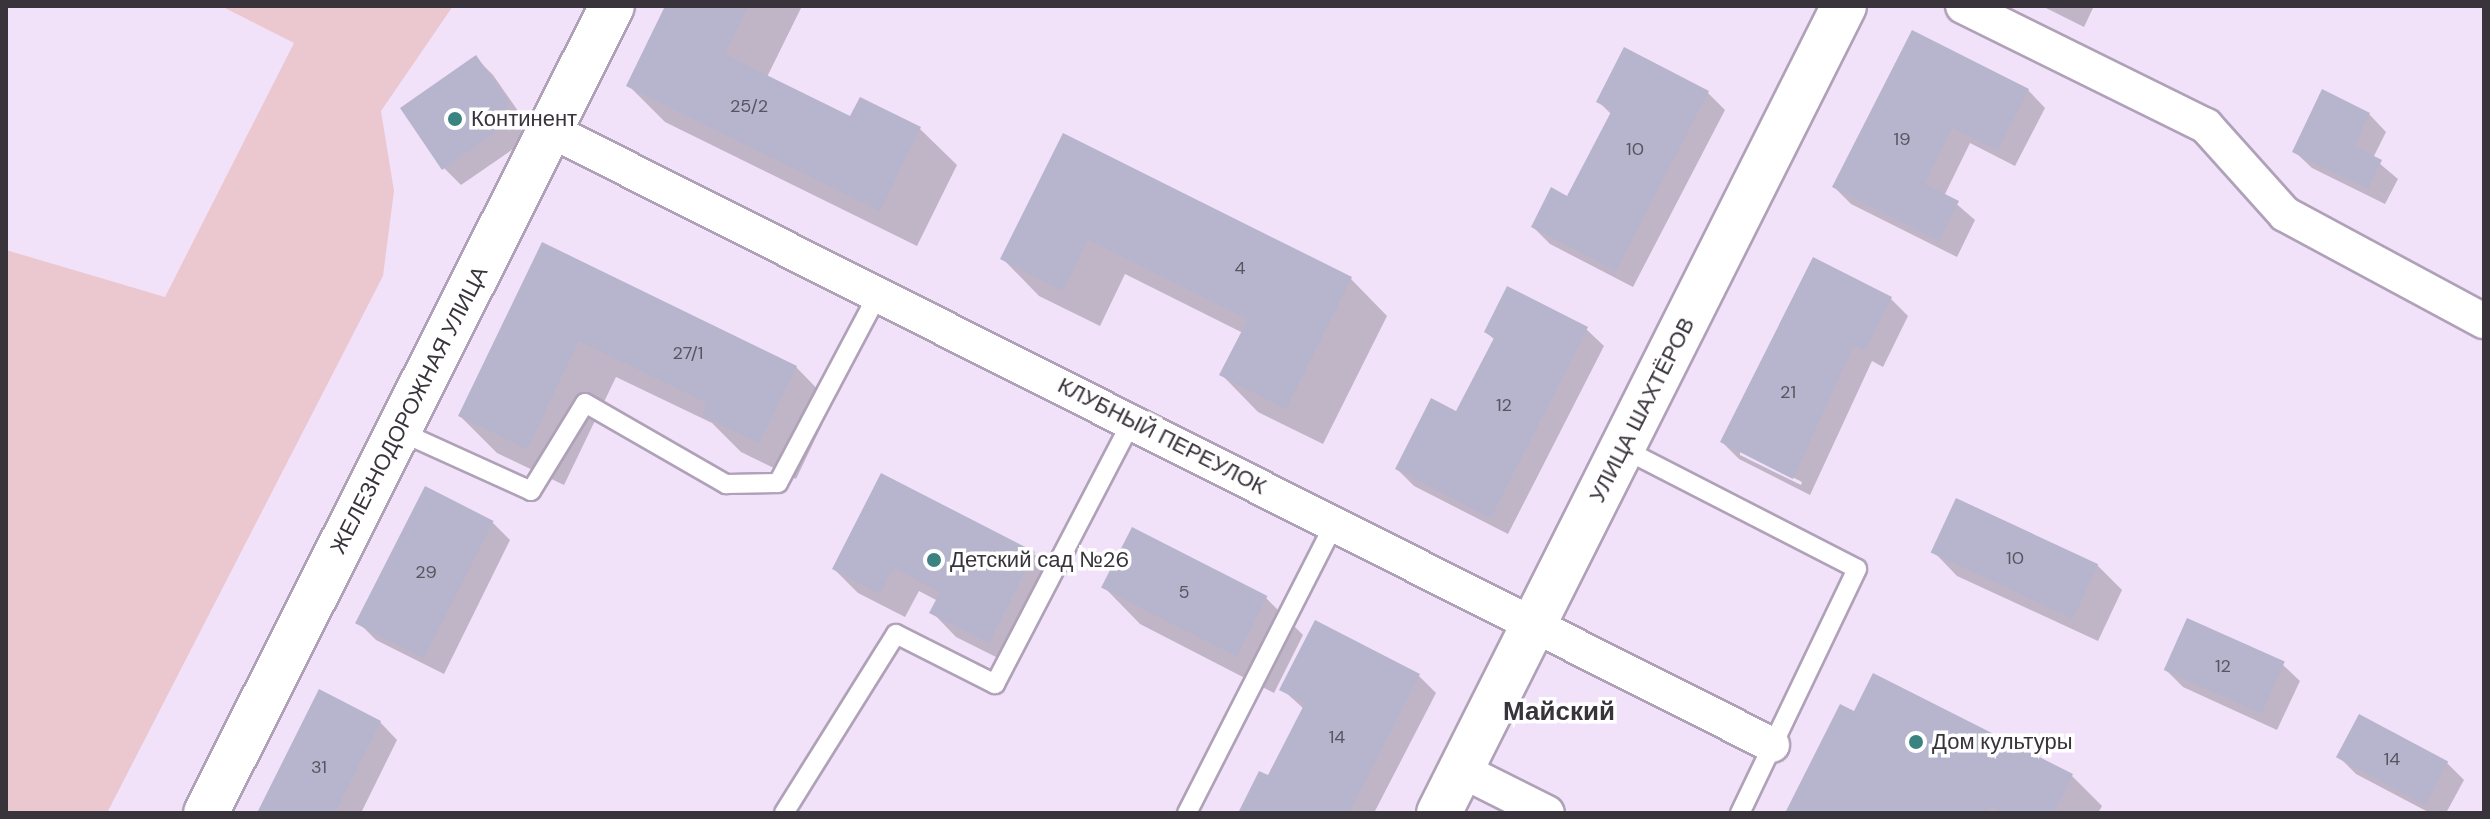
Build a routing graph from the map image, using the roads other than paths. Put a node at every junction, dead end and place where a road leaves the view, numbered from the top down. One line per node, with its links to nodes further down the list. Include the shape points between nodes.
1 (612, 6): 4 (street, ЖЕЛЕЗНОДОРОЖНАЯ УЛИЦА)
2 (1844, 6): 9 (street, УЛИЦА ШАХТЁРОВ)
3 (1963, 6): 6 (street, via 2206,126 2285,214)
4 (550, 130): 5 (street, КЛУБНЫЙ ПЕРЕУЛОК); 8 (street, ЖЕЛЕЗНОДОРОЖНАЯ УЛИЦА)
5 (878, 294): 7 (street, КЛУБНЫЙ ПЕРЕУЛОК); 8 (lane, via 778,483 726,484 585,403 531,491)
6 (2484, 321)
7 (1132, 421): 10 (street, КЛУБНЫЙ ПЕРЕУЛОК); 15 (lane, via 995,684 896,634)
8 (399, 431): 14 (street, ЖЕЛЕЗНОДОРОЖНАЯ УЛИЦА)
9 (1622, 448): 11 (street, УЛИЦА ШАХТЁРОВ); 12 (lane, via 1857,569)
10 (1335, 522): 11 (street, КЛУБНЫЙ ПЕРЕУЛОК); 16 (lane)
11 (1534, 622): 12 (street, КЛУБНЫЙ ПЕРЕУЛОК); 13 (street, УЛИЦА ШАХТЁРОВ)
12 (1772, 745): 19 (lane)
13 (1461, 770): 17 (street, УЛИЦА ШАХТЁРОВ); 18 (street)
14 (206, 813)
15 (784, 813)
16 (1187, 813)
17 (1439, 813)
18 (1547, 813)
19 (1740, 813)

